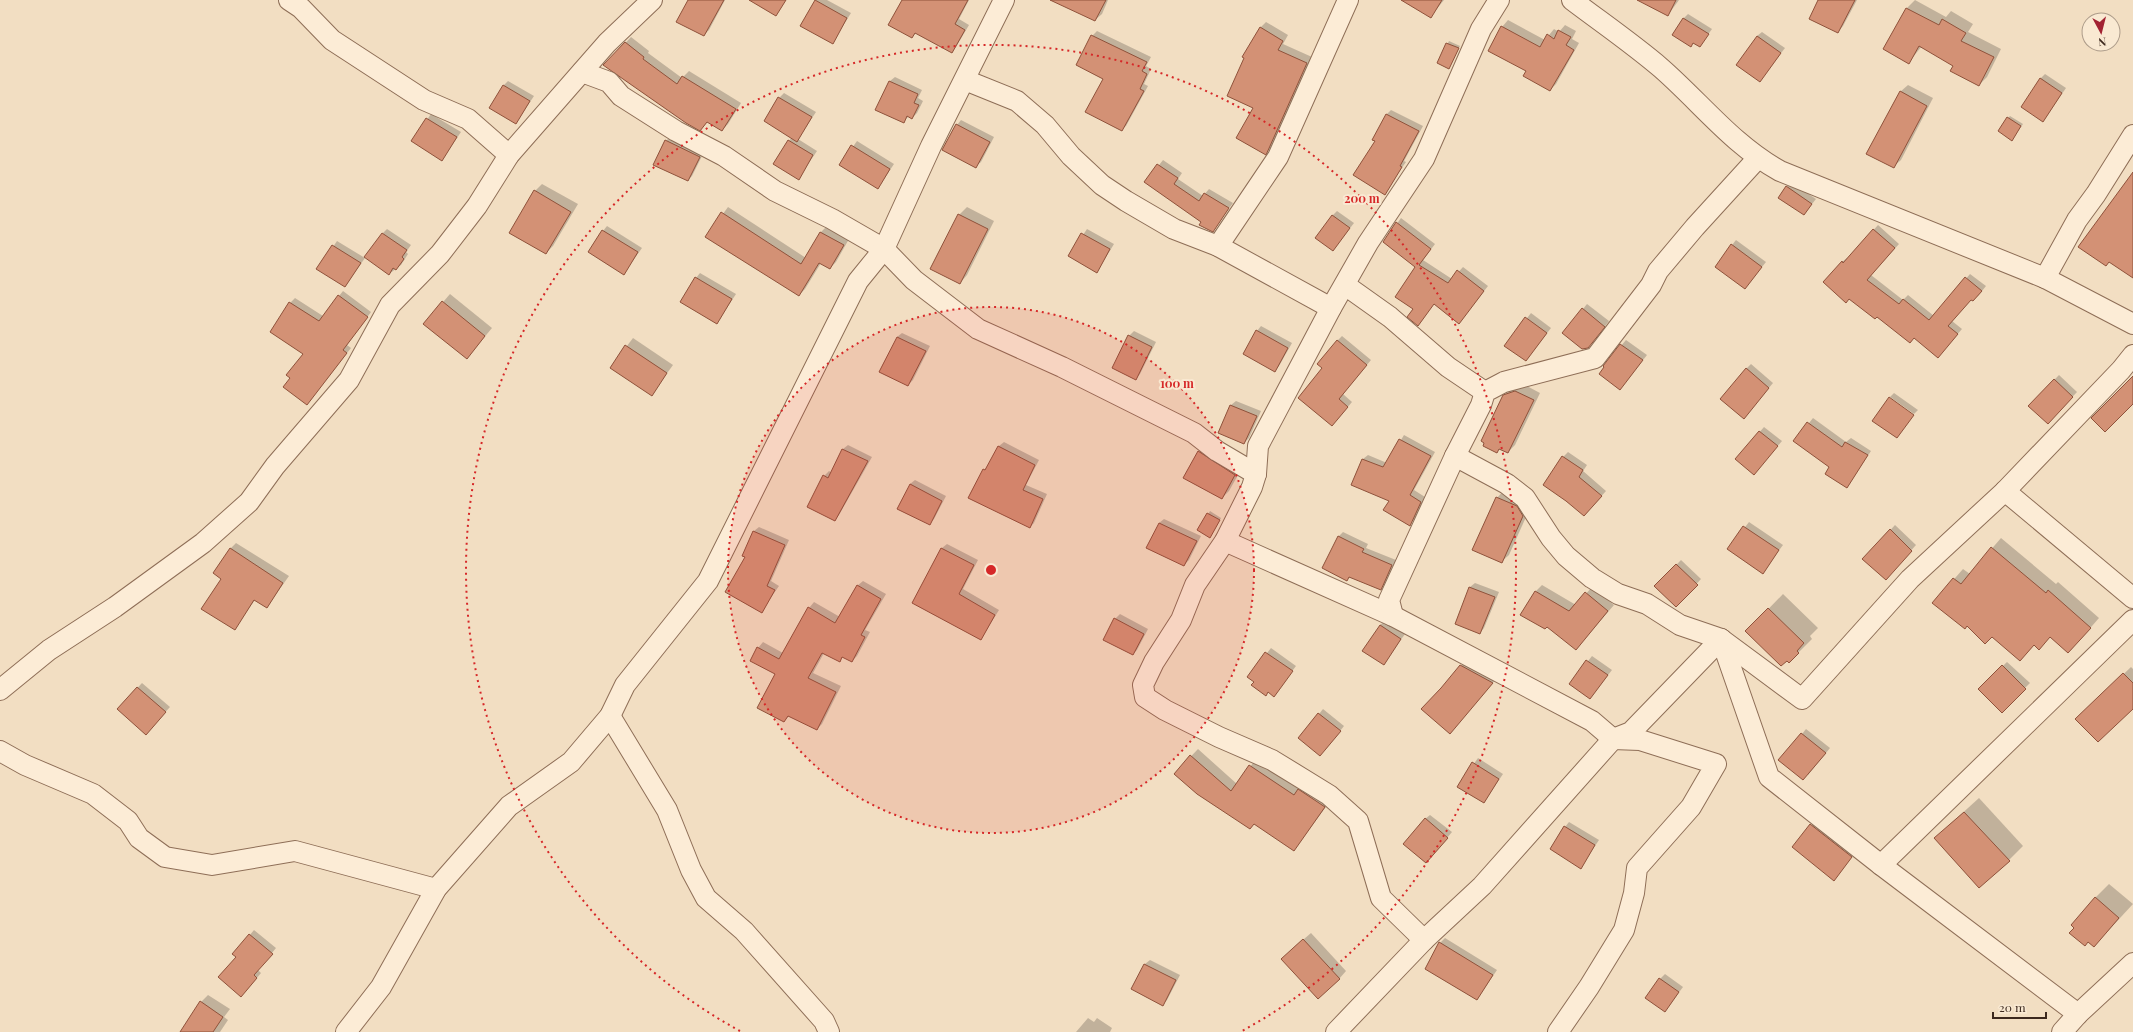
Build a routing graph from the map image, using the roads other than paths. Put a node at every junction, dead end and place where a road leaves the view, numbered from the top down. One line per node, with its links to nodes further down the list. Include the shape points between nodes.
1 (289, 0): 10 (street, via 301,8 332,40 424,100 468,120)
2 (652, 0): 7 (street, via 607,43)
3 (1004, 0): 8 (street)
4 (1348, 0): 12 (street, via 1278,158)
5 (1499, 0): 15 (street, via 1481,29 1424,159 1368,243)
6 (1572, 0): 11 (street, via 1661,68)
7 (582, 72): 10 (street); 13 (street, via 609,82 621,96 676,131 724,156 775,192 832,219)
8 (965, 80): 12 (street, via 1017,102 1045,125 1071,156 1102,185 1174,229); 13 (street, via 931,146)
9 (2133, 135): 14 (street, via 2077,220)
10 (509, 155): 28 (street, via 477,206 440,254 390,305 348,380 275,466 249,502 203,543 115,607 49,650)
11 (1757, 159): 14 (street, via 1780,171); 19 (street, via 1658,270 1651,285 1595,358 1504,382)
12 (1218, 246): 16 (street)
13 (884, 249): 21 (street, via 914,280 978,329 1194,433 1217,451); 29 (street, via 858,281 708,580 625,685)
14 (2045, 278): 17 (street)
15 (1345, 285): 16 (street); 19 (street, via 1390,318 1448,367)
16 (1331, 308): 21 (street, via 1258,446)
17 (2133, 324)
18 (2133, 354): 22 (street, via 2121,370)
19 (1485, 392): 20 (street, via 1481,406)
20 (1455, 456): 25 (street, via 1389,600); 27 (street, via 1507,484 1525,498 1566,556 1592,578 1618,594 1647,604 1680,625)
21 (1256, 474): 23 (street)
22 (2005, 491): 24 (street); 27 (street, via 1910,579 1802,699)
23 (1225, 541): 25 (street); 34 (street, via 1195,585 1181,620 1154,662 1143,684 1145,697 1219,737 1272,760 1329,796 1358,821 1381,898)
24 (2133, 598)
25 (1393, 616): 30 (street, via 1592,721)
26 (2133, 620): 32 (street)
27 (1721, 639): 30 (street, via 1632,732); 32 (street, via 1769,777)
28 (0, 690)
29 (610, 716): 33 (street, via 571,762 508,806); 38 (street, via 667,810 691,870 706,898 744,931 824,1021)
30 (1613, 739): 34 (street, via 1482,886); 40 (street, via 1640,740 1716,764 1691,806 1637,868 1634,893 1624,930)
31 (0, 751): 33 (street, via 25,765 93,794 128,821 139,838 165,857 212,865 295,851)
32 (1881, 865): 36 (street)
33 (436, 889): 37 (street, via 381,987)
34 (1424, 940): 39 (street)
35 (2133, 963): 36 (street)
36 (2078, 1014): 41 (street)
37 (346, 1032)
38 (829, 1032)
39 (1336, 1032)
40 (1558, 1032)
41 (2062, 1032)

